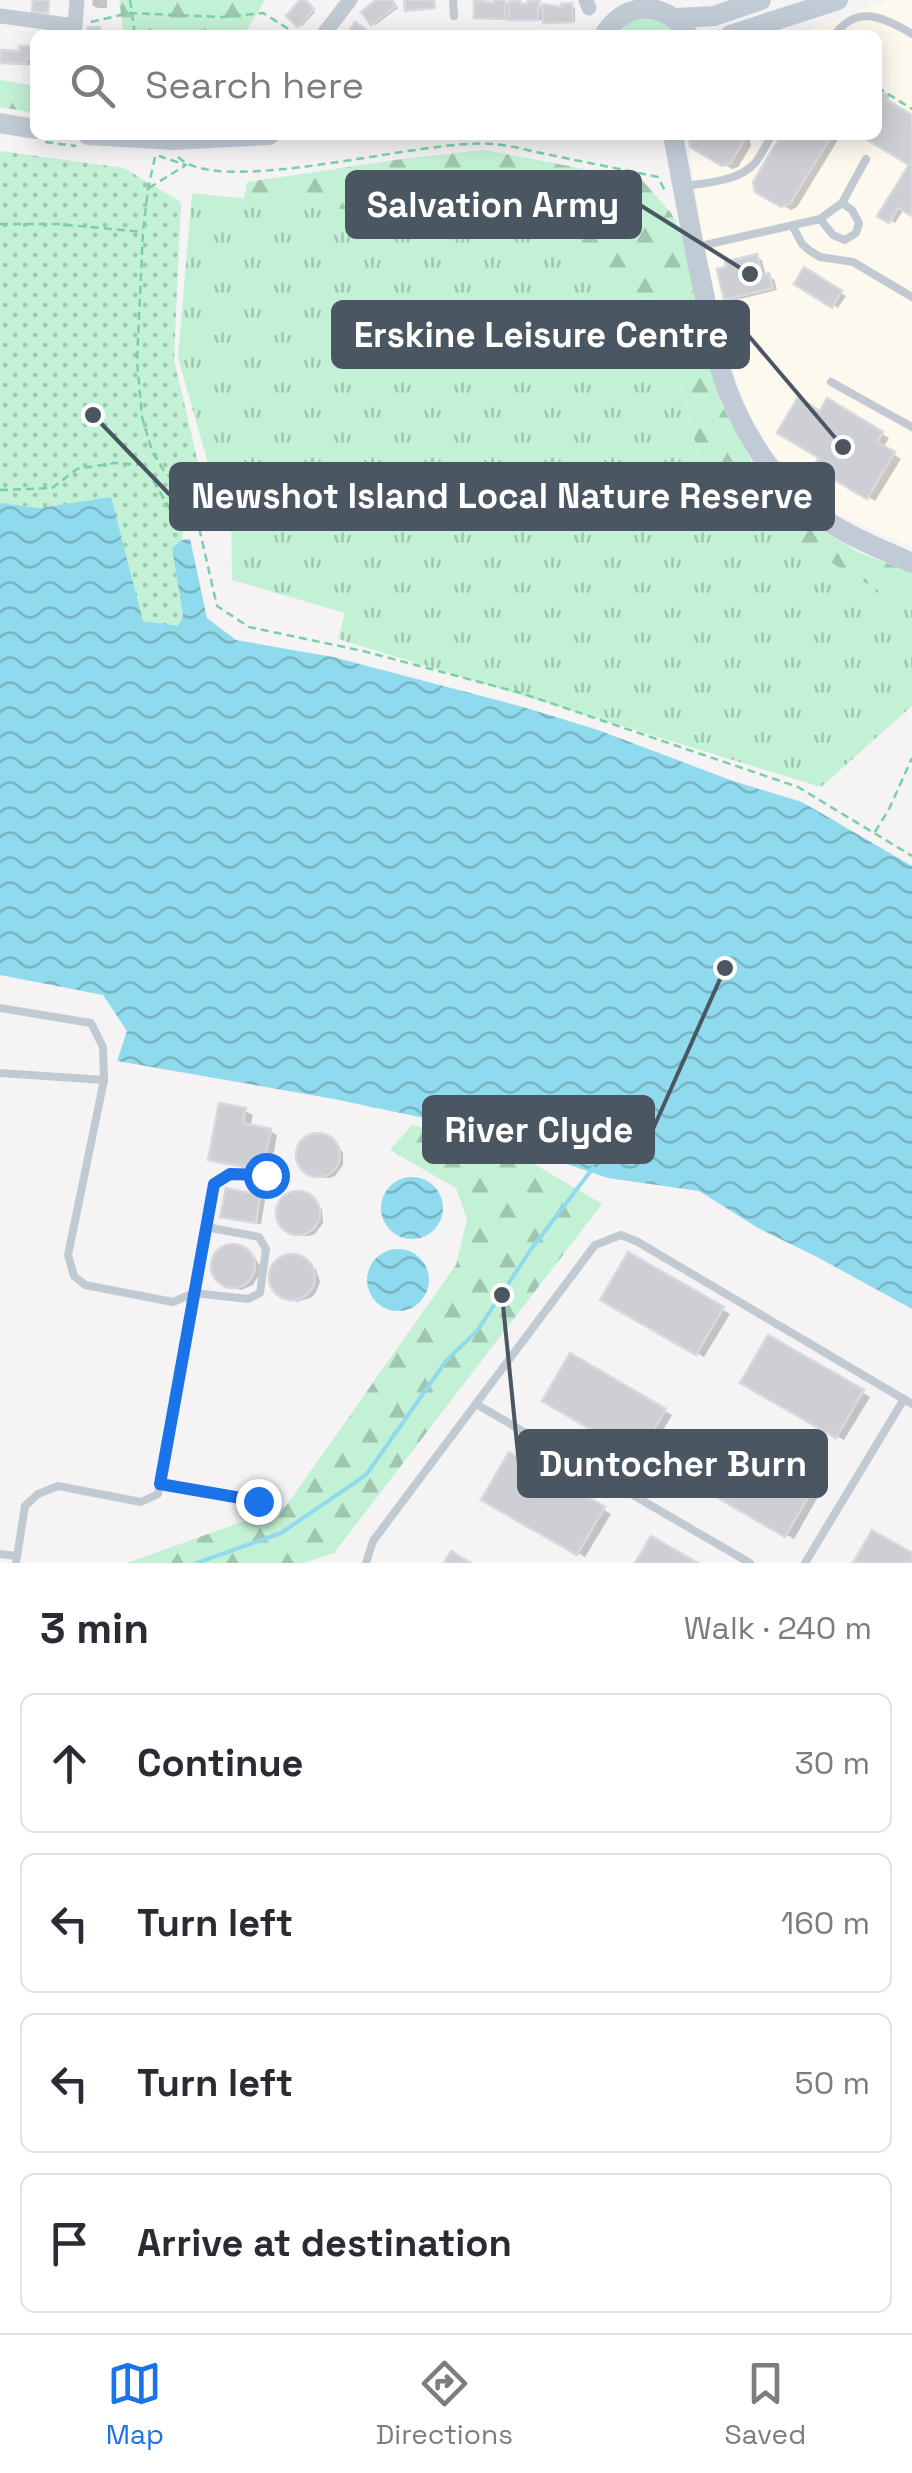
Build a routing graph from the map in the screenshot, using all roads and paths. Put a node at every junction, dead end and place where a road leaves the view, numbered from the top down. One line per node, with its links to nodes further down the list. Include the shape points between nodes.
1 (77, 0): 12 (street)
2 (130, 0): 10 (path)
3 (350, 0): 16 (street)
4 (453, 0): 11 (lane)
5 (615, 0): 17 (street)
6 (761, 0): 13 (street)
7 (838, 0): 19 (street)
8 (652, 4): 13 (street); 18 (street, via 621,15)
9 (3, 11): 12 (street)
10 (132, 13): 12 (path); 14 (path); 15 (path, via 263,13)
11 (454, 16)
12 (75, 26)
13 (682, 26)
14 (134, 30)
15 (290, 30)
16 (326, 30)
17 (605, 30)
18 (607, 30)
19 (745, 30)
20 (839, 30): 21 (lane, via 866,16 888,19)
21 (912, 34)
22 (882, 90): 23 (path)
23 (912, 109)
24 (0, 123): 25 (street)
25 (30, 128)
26 (673, 140): 30 (street)
27 (769, 140): 30 (lane, via 755,163 735,176)
28 (866, 158): 32 (lane)
29 (186, 164): 31 (path); 31 (path, via 156,155); 33 (path, via 224,173 491,143 658,177 672,206)
30 (682, 186): 33 (street)
31 (148, 189): 37 (path)
32 (842, 203): 34 (lane); 34 (lane, via 852,210 856,233 846,240)
33 (686, 210): 38 (street)
34 (820, 219): 36 (lane)
35 (0, 224): 37 (path)
36 (792, 225): 38 (lane); 39 (lane, via 810,252 853,262)
37 (143, 232): 43 (path, via 137,361 142,417 152,451 193,501)
38 (694, 247): 44 (street, via 721,369 767,464 812,510)
39 (912, 297)
40 (831, 382): 41 (lane)
41 (912, 428)
42 (0, 490): 43 (path, via 52,488 77,469 144,465 171,511)
43 (197, 518): 46 (path, via 217,606 249,627 520,693 798,787)
44 (912, 563)
45 (912, 758): 46 (path)
46 (875, 832): 47 (path)
47 (912, 856)
48 (0, 1008): 50 (lane, via 91,1023 103,1047)
49 (0, 1073): 50 (lane)
50 (104, 1080): 53 (lane, via 68,1254 74,1276 85,1285 173,1302)
51 (266, 1175): 52 (lane, via 230,1174 214,1184)
52 (206, 1227): 53 (lane); 53 (lane, via 259,1237 266,1249 260,1293 248,1299)
53 (194, 1293): 56 (lane)
54 (908, 1401): 55 (lane, via 621,1235 594,1246); 62 (lane)
55 (476, 1404): 60 (lane, via 373,1540); 61 (lane)
56 (160, 1484): 57 (lane); 59 (lane, via 158,1494 141,1502 58,1486 38,1494 25,1506)
57 (258, 1501)
58 (0, 1554): 59 (lane)
59 (16, 1559)
60 (366, 1563)
61 (750, 1563)
62 (805, 1563)

